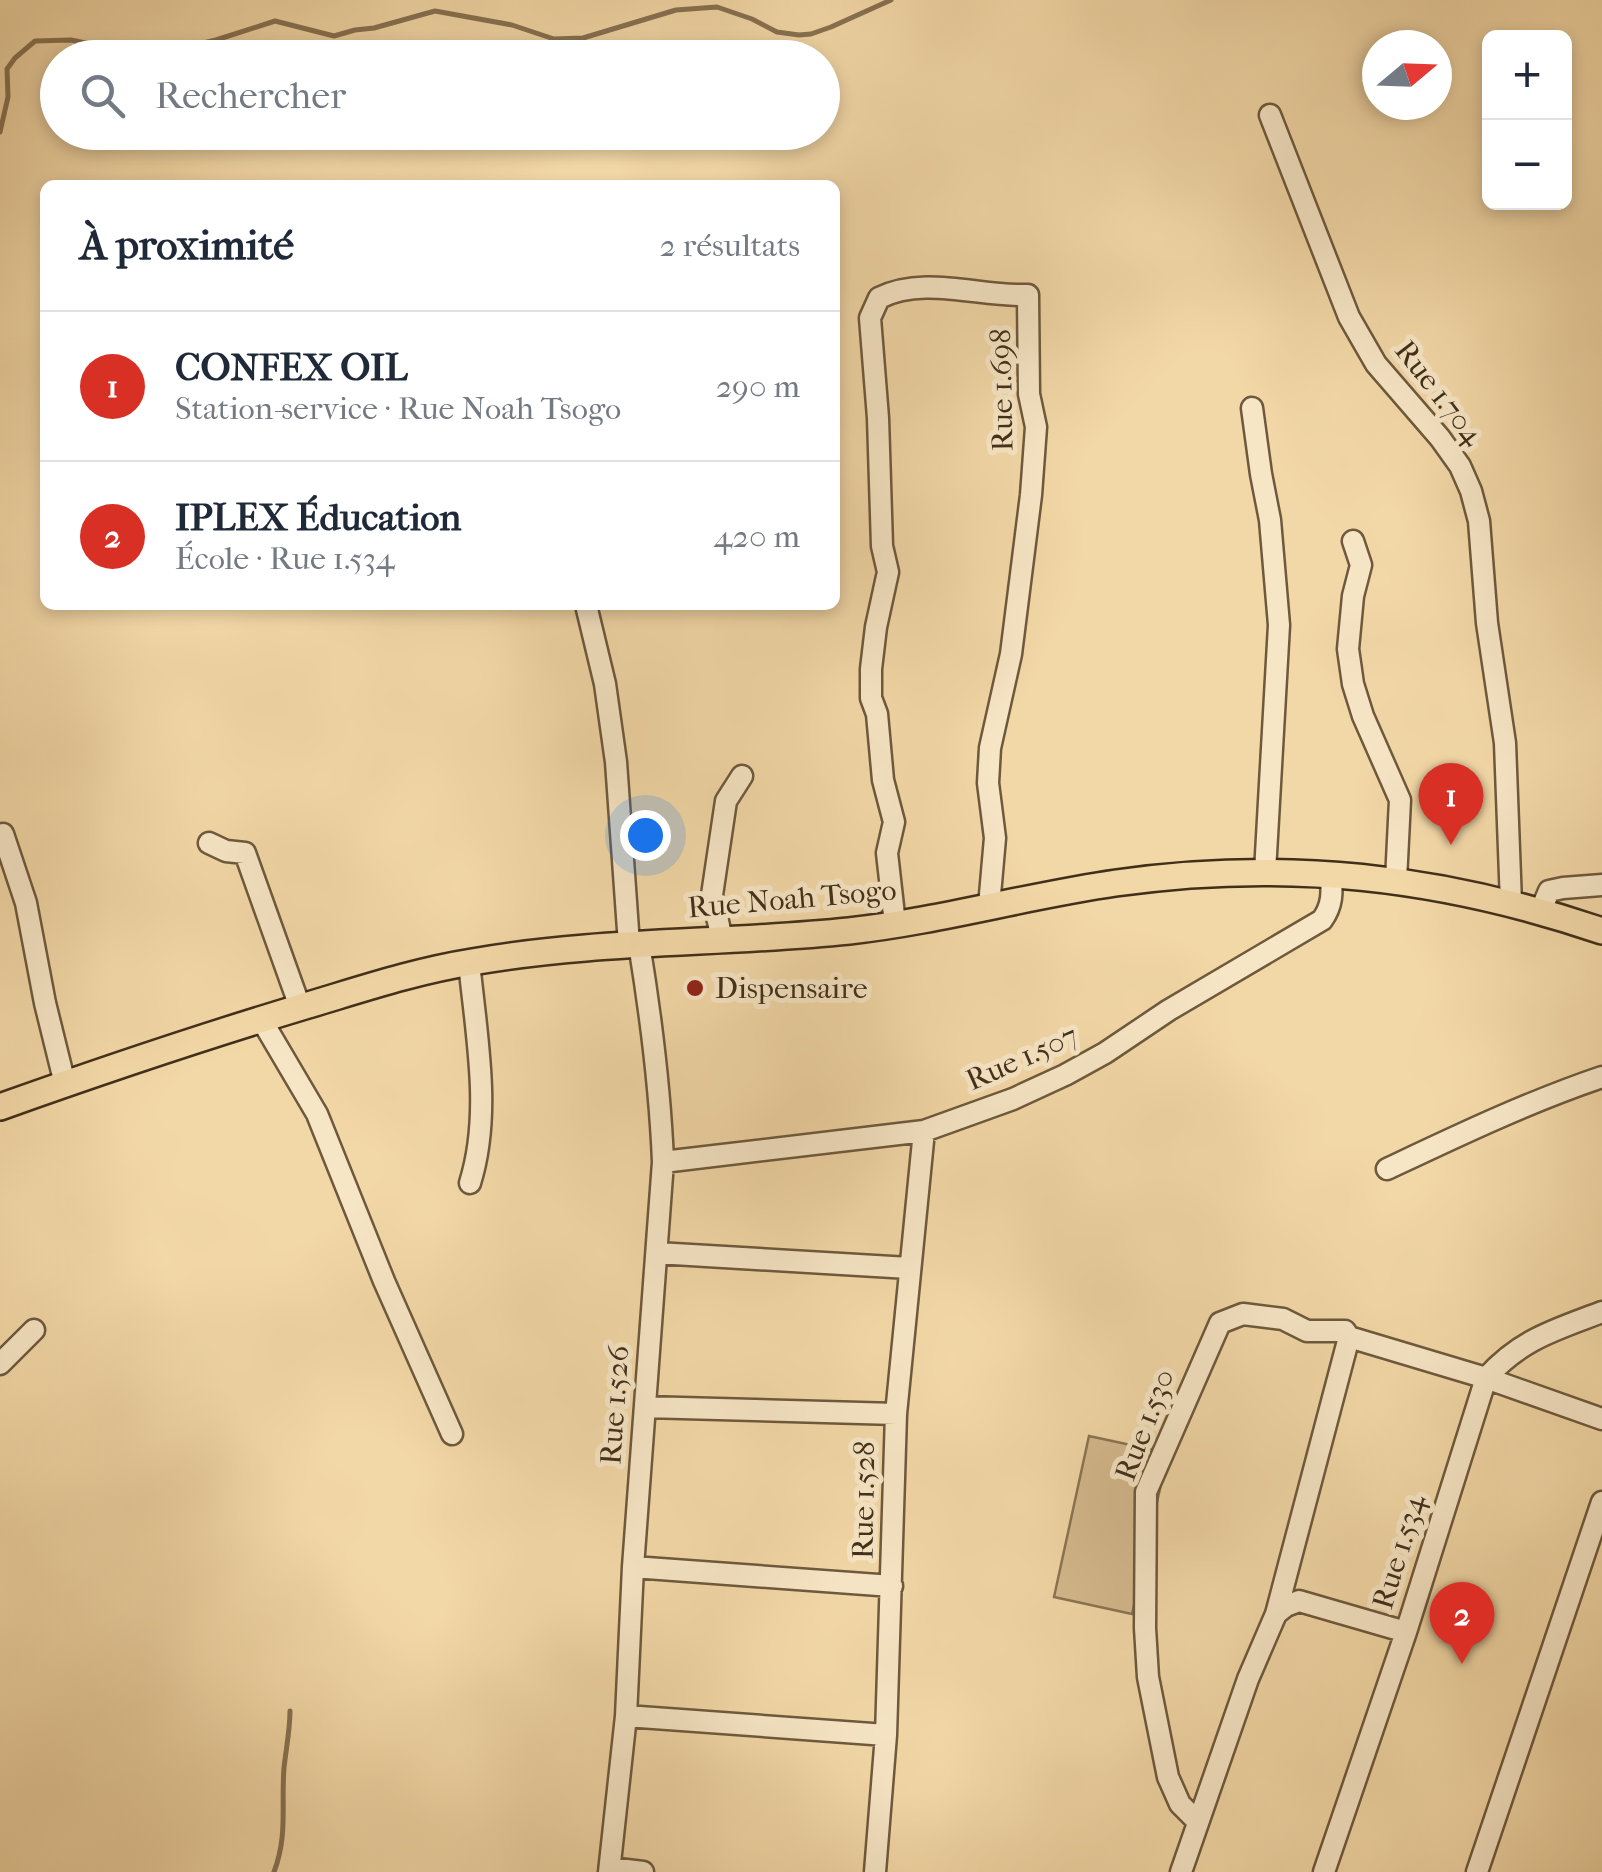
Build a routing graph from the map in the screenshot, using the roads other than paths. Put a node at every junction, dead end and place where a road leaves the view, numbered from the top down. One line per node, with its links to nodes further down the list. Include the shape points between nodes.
1 (1270, 115): 12 (street, Rue 1.704, via 1350,317 1376,364 1440,438 1471,491 1505,743)
2 (1252, 408): 8 (street, via 1279,625)
3 (1352, 541): 10 (street, via 1361,565 1348,649 1363,716 1400,800)
4 (587, 610): 18 (street, Rue 1.526, via 616,762)
5 (742, 776): 17 (street, via 726,801 712,895)
6 (2, 834): 23 (street, via 26,903)
7 (210, 843): 20 (street, via 246,853)
8 (1265, 872): 9 (main road, Rue Noah Tsogo); 13 (main road, Rue Noah Tsogo, via 1158,878)
9 (1331, 874): 10 (main road, Rue Noah Tsogo); 25 (street, Rue 1.507, via 1332,900 1322,920 1065,1076)
10 (1396, 880): 12 (main road, Rue Noah Tsogo)
11 (1602, 886): 14 (street, via 1550,892)
12 (1511, 903): 14 (main road, Rue Noah Tsogo)
13 (989, 906): 15 (main road, Rue Noah Tsogo); 15 (street, Rue 1.698, via 995,838 990,748 1011,654 1036,427 1028,295 896,289 879,298 870,318 888,572 871,698 894,822 887,853)
14 (1541, 910): 16 (main road, Rue Noah Tsogo)
15 (895, 924): 17 (main road, Rue Noah Tsogo)
16 (1602, 931)
17 (722, 940): 18 (main road, Rue Noah Tsogo)
18 (634, 944): 19 (main road, Rue Noah Tsogo); 26 (street, Rue 1.526, via 652,1024)
19 (469, 962): 20 (main road, Rue Noah Tsogo); 28 (street, via 480,1068 479,1156)
20 (300, 1008): 21 (main road, Rue Noah Tsogo)
21 (261, 1019): 23 (main road, Rue Noah Tsogo); 39 (street, via 317,1114)
22 (1602, 1077): 27 (street)
23 (65, 1084): 24 (main road, Rue Noah Tsogo)
24 (0, 1107)
25 (924, 1131): 26 (street, Rue 1.507); 30 (street, Rue 1.528)
26 (663, 1162): 29 (street, Rue 1.526)
27 (1387, 1170)
28 (470, 1184)
29 (658, 1253): 30 (street); 36 (street, Rue 1.526)
30 (909, 1268): 37 (street, Rue 1.528)
31 (1602, 1312): 35 (street, via 1524,1344)
32 (34, 1330): 34 (street)
33 (1349, 1337): 35 (street, Rue 1.530); 43 (street); 47 (street, Rue 1.530, via 1242,1314 1220,1322 1146,1492 1148,1677 1168,1777)
34 (0, 1364)
35 (1486, 1378): 38 (street, Rue 1.530); 44 (street, Rue 1.534)
36 (645, 1407): 37 (street); 41 (street, Rue 1.526)
37 (896, 1414): 42 (street, Rue 1.528)
38 (1602, 1419)
39 (452, 1434)
40 (1602, 1502): 53 (street)
41 (633, 1568): 42 (street); 45 (street, Rue 1.526)
42 (892, 1586): 46 (street, Rue 1.528)
43 (1276, 1614): 44 (street, via 1300,1601); 47 (street)
44 (1406, 1632): 52 (street, Rue 1.534)
45 (626, 1716): 46 (street); 48 (street, Rue 1.526)
46 (886, 1734): 50 (street, Rue 1.528)
47 (1198, 1822): 51 (street)
48 (609, 1870): 49 (street)
49 (643, 1872)
50 (875, 1872)
51 (1181, 1872)
52 (1324, 1872)
53 (1477, 1872)

